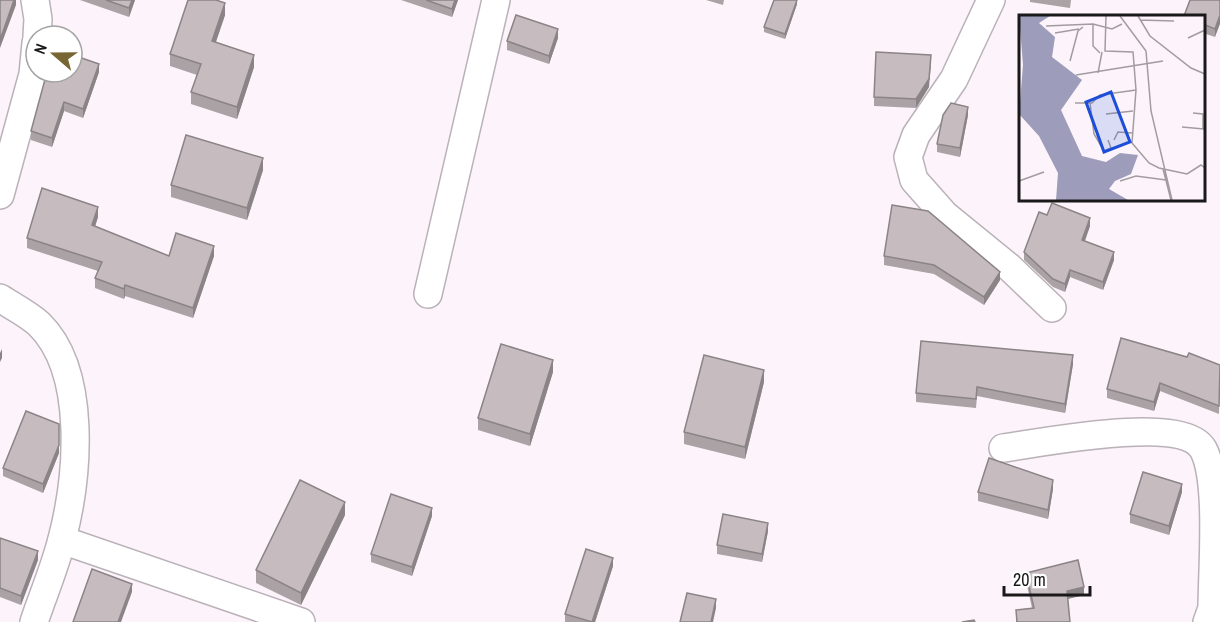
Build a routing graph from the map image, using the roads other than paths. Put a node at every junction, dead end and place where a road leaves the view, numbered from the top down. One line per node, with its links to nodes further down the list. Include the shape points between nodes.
1 (35, 0): 4 (street)
2 (496, 0): 7 (street)
3 (991, 0): 9 (street, via 954,79 916,135 908,157 914,180 945,215)
4 (38, 24)
5 (30, 84): 6 (street)
6 (0, 195)
7 (428, 294)
8 (0, 298): 11 (street, via 39,323 64,360 74,416 72,489)
9 (1052, 308)
10 (1004, 448): 14 (street, via 1137,432 1179,433 1192,439 1203,449 1212,484 1212,608)
11 (62, 540): 12 (street); 13 (street)
12 (34, 622)
13 (301, 622)
14 (1207, 622)

